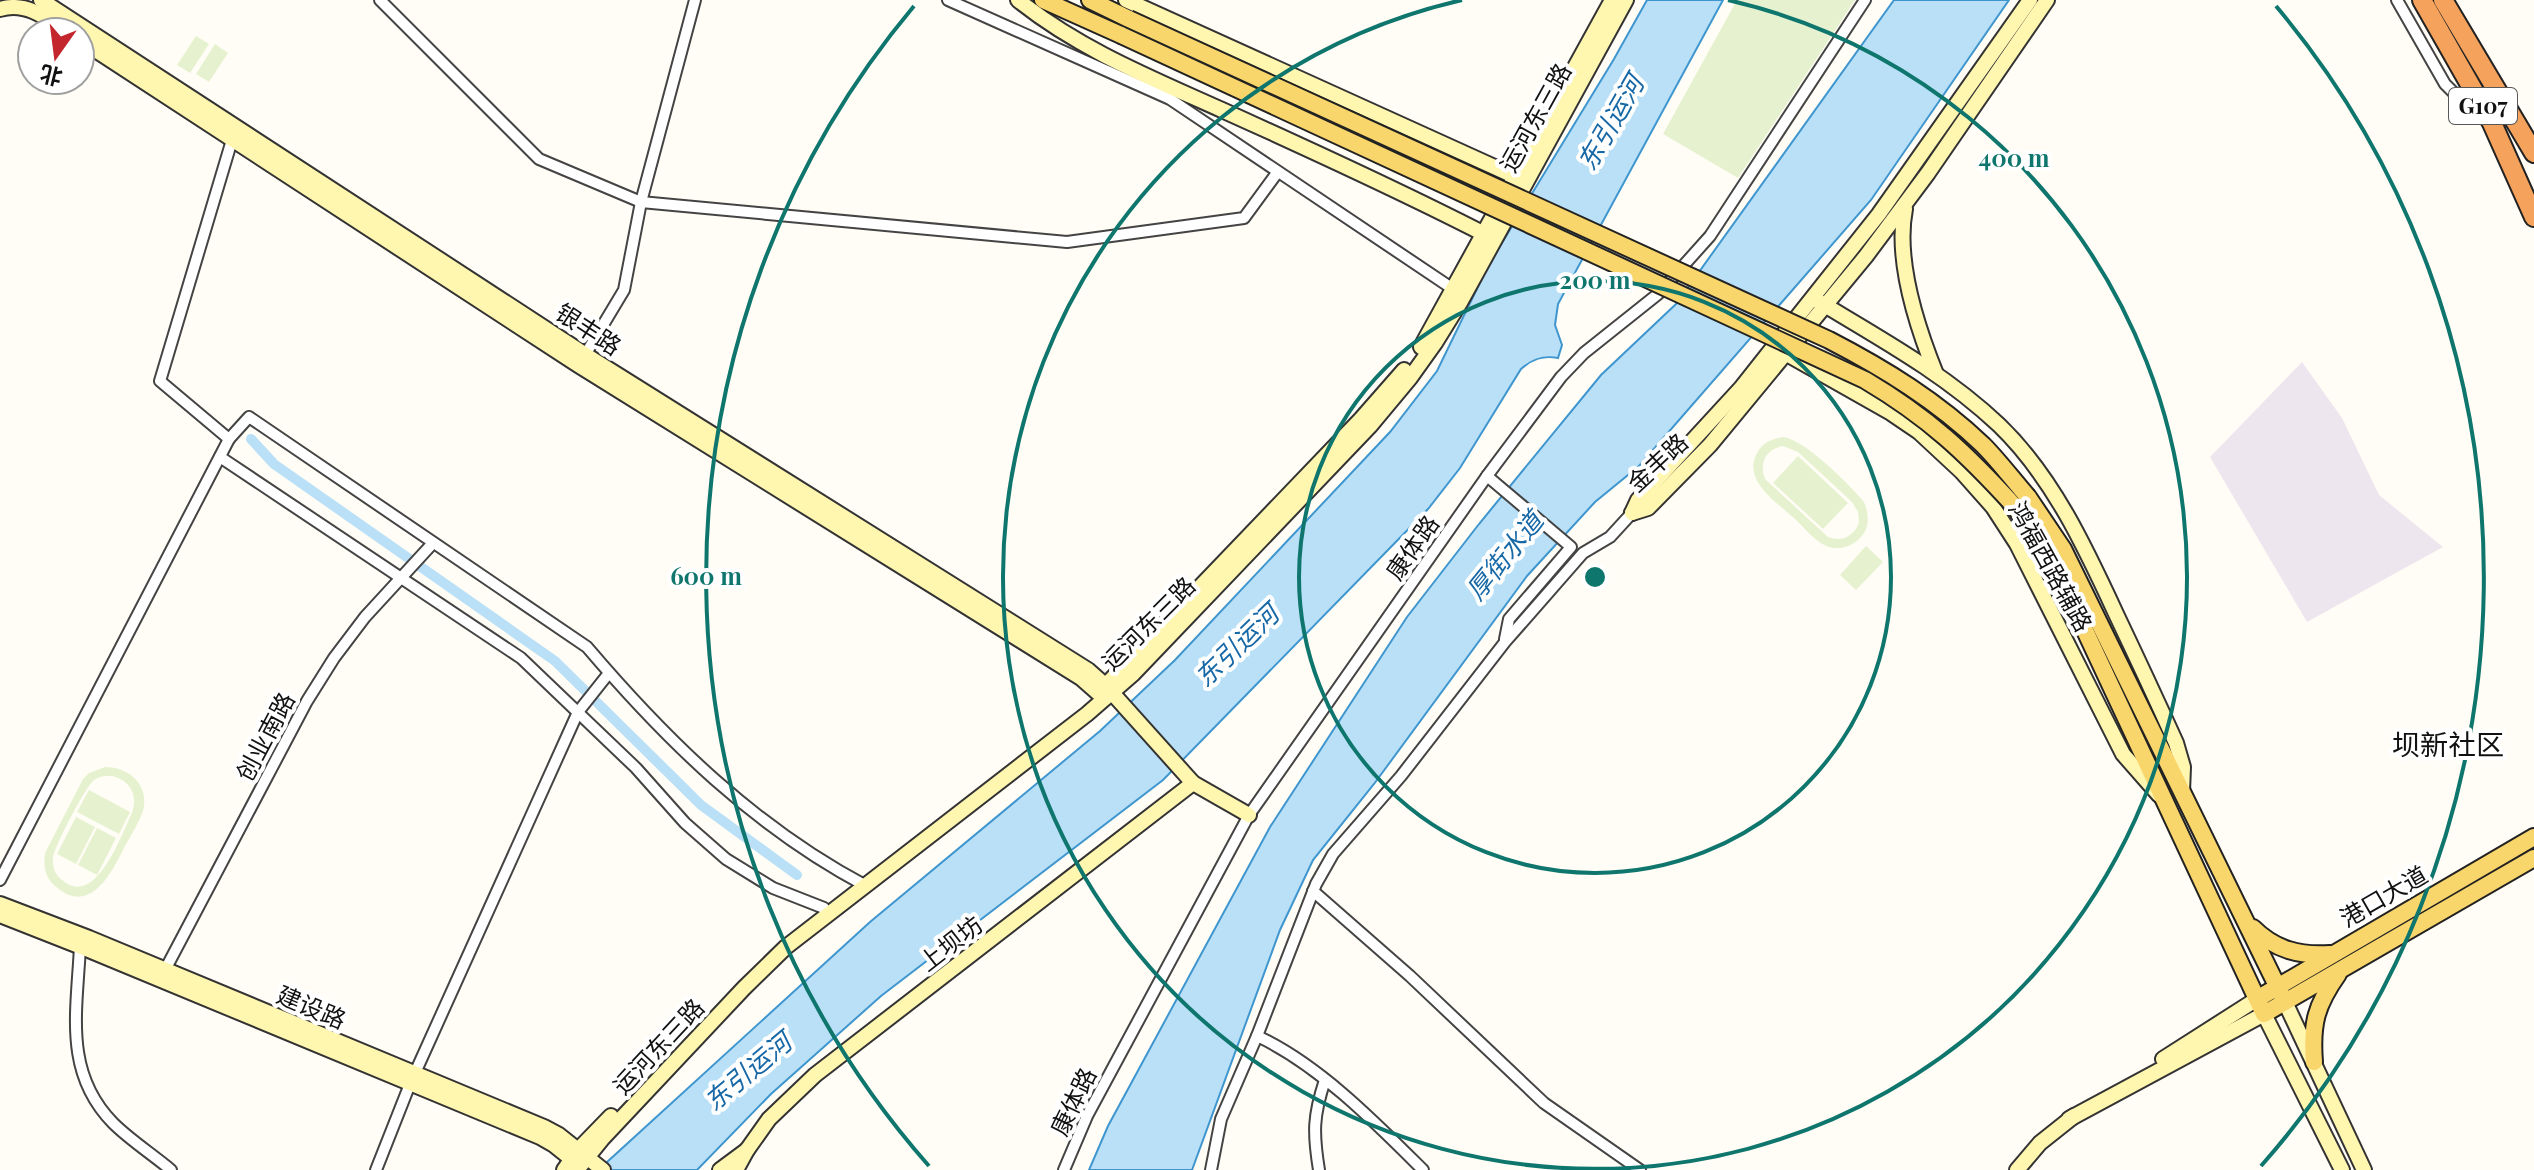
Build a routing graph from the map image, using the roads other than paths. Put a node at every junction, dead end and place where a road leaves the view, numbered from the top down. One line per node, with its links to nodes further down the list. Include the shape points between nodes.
1 (41, 0): 32 (street, 银丰路)
2 (380, 0): 26 (street, via 539,159)
3 (695, 0): 26 (street)
4 (948, 0): 23 (street, via 1170,99)
5 (1018, 0): 28 (street, via 1075,40 1136,71)
6 (1043, 0): 37 (main road, bridge, via 1865,380 1937,428)
7 (1090, 0): 37 (main road, bridge, via 1863,357 1947,413 1984,447)
8 (1126, 0): 24 (street)
9 (1612, 0): 24 (street, 运河东三路)
10 (1626, 0): 24 (street, 运河东三路)
11 (1865, 0): 36 (street, 康体路, via 1710,236 1658,294 1571,365)
12 (2030, 0): 30 (street, 金丰路)
13 (2047, 0): 25 (street, 金丰路)
14 (2397, 0): 20 (street, via 2445,84)
15 (2422, 0): 20 (highway, G107)
16 (2443, 0): 22 (highway, G107)
17 (0, 9): 18 (street, via 24,7)
18 (39, 16)
19 (96, 51): 21 (street, 银丰路)
20 (2492, 123): 27 (highway, G107)
21 (232, 140): 32 (street, 银丰路); 34 (street, via 160,381)
22 (2534, 153)
23 (1277, 173): 26 (street, via 1244,218 1067,242); 29 (street)
24 (1521, 179): 28 (street, 运河东三路)
25 (1912, 195): 30 (street, 金丰路); 33 (street, via 1904,210 1903,250)
26 (641, 202): 32 (street, via 624,290)
27 (2534, 217)
28 (1490, 237): 29 (street, 运河东三路); 43 (street, 运河东三路, via 1461,301 1410,378 1370,426 1133,674)
29 (1453, 289): 43 (street, 运河东三路, via 1427,339 1371,408)
30 (1819, 302): 31 (street, 金丰路); 33 (street, 鸿福西路辅路)
31 (1780, 350): 38 (street, 金丰路, via 1638,500); 47 (street, 鸿福西路辅路, via 1919,432 1993,507 2017,544 2123,754)
32 (582, 360): 43 (street, 银丰路)
33 (1936, 374): 46 (street, 鸿福西路辅路, via 2001,427 2076,531 2176,743 2183,767)
34 (229, 439): 35 (street); 39 (street, via 249,417)
35 (220, 457): 40 (street); 51 (street)
36 (1487, 476): 41 (street, via 1571,547 1509,619); 48 (street, 康体路)
37 (2022, 503): 46 (main road, via 2063,549); 47 (main road)
38 (1632, 513): 41 (street, via 1610,537 1583,553)
39 (429, 546): 40 (street, 创业南路); 42 (street, via 587,647)
40 (399, 578): 44 (street, via 521,658); 60 (street, 创业南路, via 342,647 307,701)
41 (1505, 642): 53 (street, via 1333,854)
42 (605, 677): 44 (street); 52 (street, via 739,803)
43 (1105, 691): 45 (street, 银丰路); 52 (street, 运河东三路)
44 (578, 712): 55 (street, via 726,859 773,888); 66 (street)
45 (1193, 783): 48 (street, 银丰路); 68 (street, 上坝坊, via 815,1075 769,1119)
46 (2182, 792): 57 (main road)
47 (2162, 797): 63 (main road)
48 (1249, 815): 74 (street, 康体路, via 1087,1116)
49 (2534, 837): 59 (main road, 港口大道)
50 (2534, 858): 59 (main road, 港口大道)
51 (0, 880)
52 (862, 884): 55 (street, 运河东三路); 69 (street, 运河东三路, via 755,977)
53 (1313, 891): 64 (street); 78 (street, via 1544,1103)
54 (0, 904): 60 (street, 建设路)
55 (824, 908): 69 (street, 运河东三路, via 738,982)
56 (0, 915): 58 (street, 建设路)
57 (2246, 921): 59 (main road, via 2285,950); 61 (main road)
58 (80, 946): 66 (street, 建设路); 70 (street, via 75,1043 86,1084 112,1122)
59 (2338, 961): 61 (main road, 港口大道); 62 (main road, 港口大道); 65 (main road, via 2316,1014)
60 (165, 970): 66 (street, 建设路)
61 (2278, 985): 62 (main road); 63 (main road, 港口大道)
62 (2285, 1002): 63 (main road, 港口大道); 65 (street)
63 (2261, 1006): 79 (street, via 2069,1119); 80 (street)
64 (1257, 1036): 67 (street, via 1283,1048); 75 (street, via 1221,1119)
65 (2314, 1062): 81 (street)
66 (412, 1079): 69 (street, 建设路, via 544,1127 559,1135); 71 (street)
67 (1325, 1080): 76 (street, via 1313,1137); 77 (street)
68 (747, 1150): 72 (street, 上坝坊); 73 (street, 上坝坊)
69 (583, 1164)
70 (171, 1170)
71 (376, 1170)
72 (720, 1170)
73 (736, 1170)
74 (1064, 1170)
75 (1211, 1170)
76 (1319, 1170)
77 (1423, 1170)
78 (1640, 1170)
79 (2017, 1170)
80 (2342, 1170)
81 (2364, 1170)

